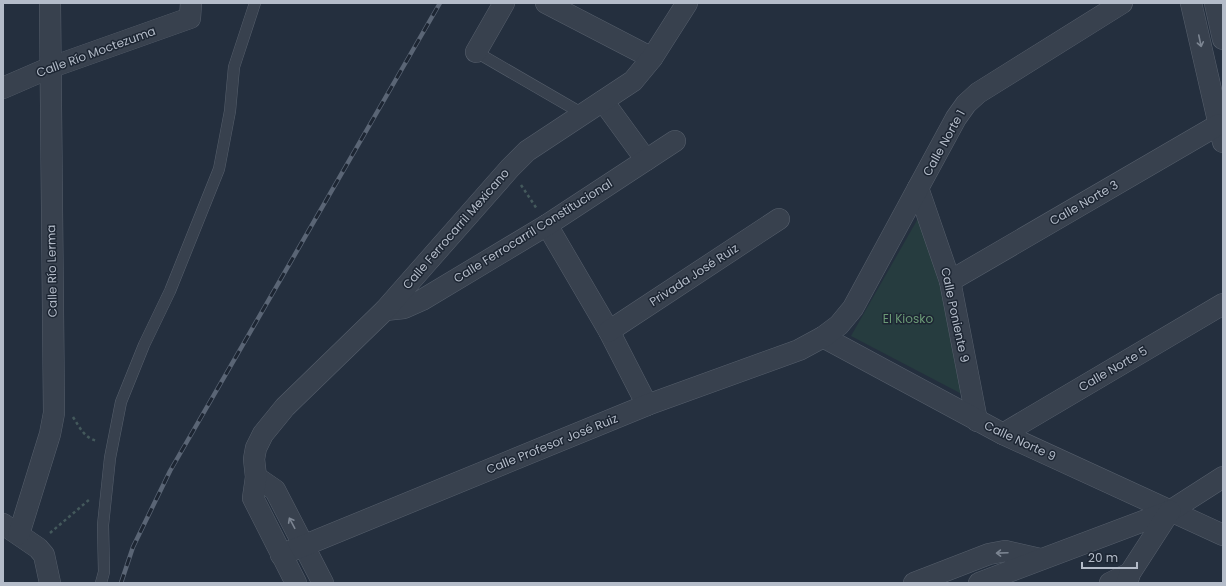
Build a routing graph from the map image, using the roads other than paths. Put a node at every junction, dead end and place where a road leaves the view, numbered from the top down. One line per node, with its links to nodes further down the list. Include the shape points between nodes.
1 (50, 3): 13 (street, Calle Río Lerma)
2 (255, 3): 41 (lane, via 234,68 230,110 219,169 170,291 121,402 110,458 103,525 104,572)
3 (504, 3): 11 (street)
4 (546, 3): 12 (street)
5 (687, 3): 12 (street, Calle Ferrocarril Mexicano)
6 (1122, 3): 20 (street, Calle Norte 1, via 978,93 956,118)
7 (1191, 3): 17 (street, one-way to 17)
8 (1215, 3): 10 (street)
9 (190, 10): 13 (street, Calle Río Moctezuma)
10 (1223, 39)
11 (476, 52): 16 (lane)
12 (652, 58): 15 (street, Calle Ferrocarril Mexicano, via 633,81)
13 (49, 68): 14 (street, Calle Río Moctezuma); 34 (street, Calle Río Lerma, via 54,413 50,434)
14 (3, 88)
15 (604, 101): 16 (street, Calle Ferrocarril Mexicano); 19 (street)
16 (583, 114): 25 (street, Calle Ferrocarril Mexicano, via 527,151)
17 (1221, 134): 23 (street, Calle Norte 3)
18 (675, 141): 19 (street, Calle Ferrocarril Constitucional)
19 (646, 160): 22 (street, Calle Ferrocarril Constitucional)
20 (918, 188): 23 (street, Calle Poniente 9); 27 (street, Calle Norte 1, via 853,308 839,325)
21 (779, 219): 26 (street, Privada José Ruiz)
22 (547, 224): 25 (street, Calle Ferrocarril Constitucional, via 422,300 404,308); 26 (street)
23 (950, 281): 29 (street, Calle Poniente 9)
24 (1223, 304): 30 (street, Calle Norte 5)
25 (385, 310): 31 (street, Calle Ferrocarril Mexicano, via 285,408 263,434 254,459)
26 (609, 331): 28 (street)
27 (823, 337): 28 (street, Calle Profesor José Ruiz, via 799,350); 29 (street, Calle Norte 9)
28 (647, 405): 36 (street, Calle Profesor José Ruiz)
29 (977, 421): 30 (street, Calle Norte 9)
30 (1003, 434): 33 (street, Calle Norte 9)
31 (256, 477): 36 (street, one-way to 31, via 275,490); 37 (street, Calle Ferrocarril Mexicano, via 253,498)
32 (1223, 477): 33 (street)
33 (1170, 511): 35 (street, Calle Norte 9); 38 (street); 39 (street)
34 (11, 529): 40 (street, via 44,555)
35 (1223, 535)
36 (304, 545): 37 (street, Calle Profesor José Ruiz); 43 (street)
37 (282, 555): 42 (street, Calle Ferrocarril Mexicano)
38 (1040, 559): 44 (street, one-way to 44, via 1004,551 989,554); 45 (street)
39 (1129, 578): 46 (street)
40 (50, 583)
41 (101, 583)
42 (296, 583)
43 (323, 583)
44 (914, 583)
45 (979, 583)
46 (1110, 583)

